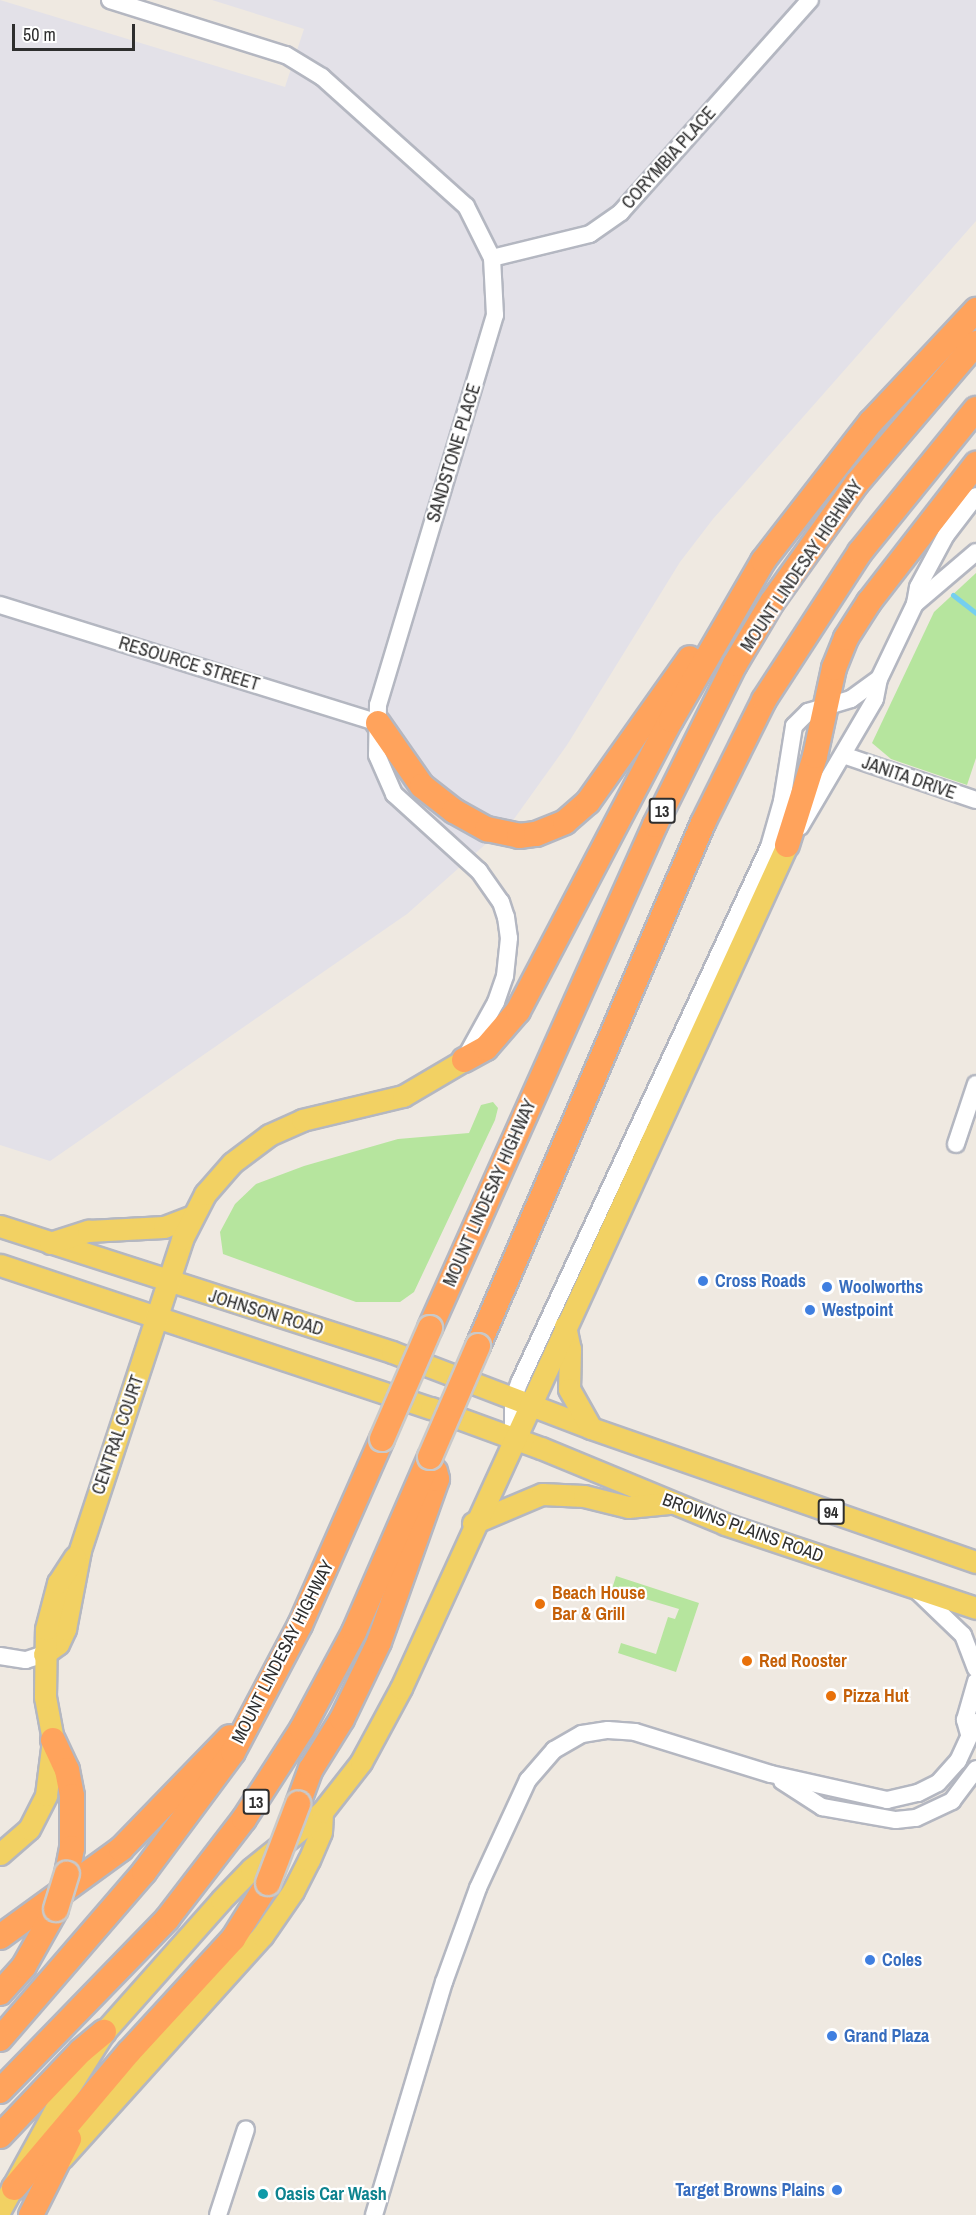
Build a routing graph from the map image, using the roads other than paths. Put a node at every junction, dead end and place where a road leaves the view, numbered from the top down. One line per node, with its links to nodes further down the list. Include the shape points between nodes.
1 (110, 0): 3 (street, SANDSTONE PLACE, via 286,55 322,77 466,206)
2 (810, 0): 3 (street, CORYMBIA PLACE, via 621,212 590,234)
3 (492, 258): 15 (street, SANDSTONE PLACE, via 495,315 380,691)
4 (976, 310): 10 (highway, via 831,470)
5 (976, 343): 42 (highway, MOUNT LINDESAY HIGHWAY / 13, bridge, via 857,483 772,602 735,664 665,804 300,1625)
6 (976, 409): 32 (highway, 13, bridge, via 853,561 764,700 703,823)
7 (976, 464): 14 (highway, via 855,622 834,668)
8 (974, 501): 11 (street, via 946,535 918,587)
9 (976, 552): 11 (street)
10 (737, 600): 15 (highway, via 711,627 588,802 550,829 519,836 503,833 454,811 422,786); 19 (highway, via 524,1002 486,1048)
11 (915, 604): 13 (street)
12 (0, 605): 15 (street, RESOURCE STREET)
13 (879, 679): 14 (street, via 851,699); 16 (street, via 875,699)
14 (827, 705): 18 (highway); 29 (street, via 808,712 794,726 782,801 769,847)
15 (378, 723): 19 (street, SANDSTONE PLACE, via 377,755 394,794 479,871 497,894 506,917 509,957 505,976 496,1002)
16 (843, 755): 17 (street, JANITA DRIVE); 18 (street)
17 (976, 800)
18 (787, 845): 28 (main road)
19 (464, 1060): 22 (main road, via 403,1096 302,1120 269,1135 224,1170)
20 (976, 1084): 21 (street)
21 (956, 1144)
22 (192, 1216): 24 (main road, via 165,1227 88,1231); 26 (main road)
23 (0, 1226): 24 (main road, JOHNSON ROAD)
24 (50, 1243): 26 (main road, JOHNSON ROAD)
25 (0, 1265): 27 (main road)
26 (168, 1282): 27 (main road); 29 (main road, JOHNSON ROAD, via 392,1352)
27 (157, 1320): 31 (main road); 38 (main road, CENTRAL COURT, via 80,1550 58,1583)
28 (566, 1326): 29 (main road); 30 (main road, via 569,1389)
29 (521, 1402): 30 (main road, 94); 31 (main road)
30 (591, 1428): 35 (main road, 94)
31 (513, 1438): 33 (main road, BROWNS PLAINS ROAD); 34 (main road)
32 (430, 1457): 53 (highway, 13, via 354,1632 302,1729 244,1819 166,1919); 54 (highway, bridge, via 437,1479 394,1605 363,1681 311,1769 268,1883 233,1939)
33 (671, 1503): 34 (main road, via 628,1507 584,1496 542,1494); 36 (main road, BROWNS PLAINS ROAD)
34 (473, 1523): 47 (main road, via 383,1725 361,1762)
35 (976, 1562)
36 (915, 1588): 37 (main road, BROWNS PLAINS ROAD); 40 (street, via 963,1635)
37 (976, 1608)
38 (44, 1654): 39 (street, via 26,1660); 44 (main road, CENTRAL COURT, via 45,1697)
39 (0, 1656)
40 (976, 1669)
41 (976, 1682): 43 (street, via 965,1720)
42 (246, 1721): 49 (highway, via 121,1849); 52 (highway, MOUNT LINDESAY HIGHWAY / 13, via 227,1760 144,1872)
43 (972, 1728): 46 (street, via 958,1761 938,1783 918,1793 887,1800)
44 (53, 1740): 48 (main road, CENTRAL COURT, via 50,1772 39,1812 17,1842); 50 (highway, bridge, via 68,1770 72,1796 72,1848 67,1874 56,1910 31,1956)
45 (976, 1769): 46 (street, via 952,1801 916,1818 896,1820 822,1807)
46 (771, 1774): 62 (street, via 635,1732 608,1730 582,1734 554,1750 528,1780 478,1888 444,1982)
47 (322, 1812): 51 (main road, via 251,1869); 57 (main road, via 321,1832 309,1860 262,1936)
48 (0, 1854)
49 (0, 1936)
50 (0, 1993)
51 (104, 2032): 56 (highway); 58 (main road, via 56,2108)
52 (0, 2039)
53 (0, 2091)
54 (75, 2116): 57 (highway, via 73,2133); 58 (highway)
55 (246, 2128): 61 (street)
56 (0, 2136)
57 (58, 2163): 60 (highway)
58 (14, 2188): 59 (main road)
59 (0, 2211)
60 (32, 2215)
61 (218, 2215)
62 (375, 2215)

